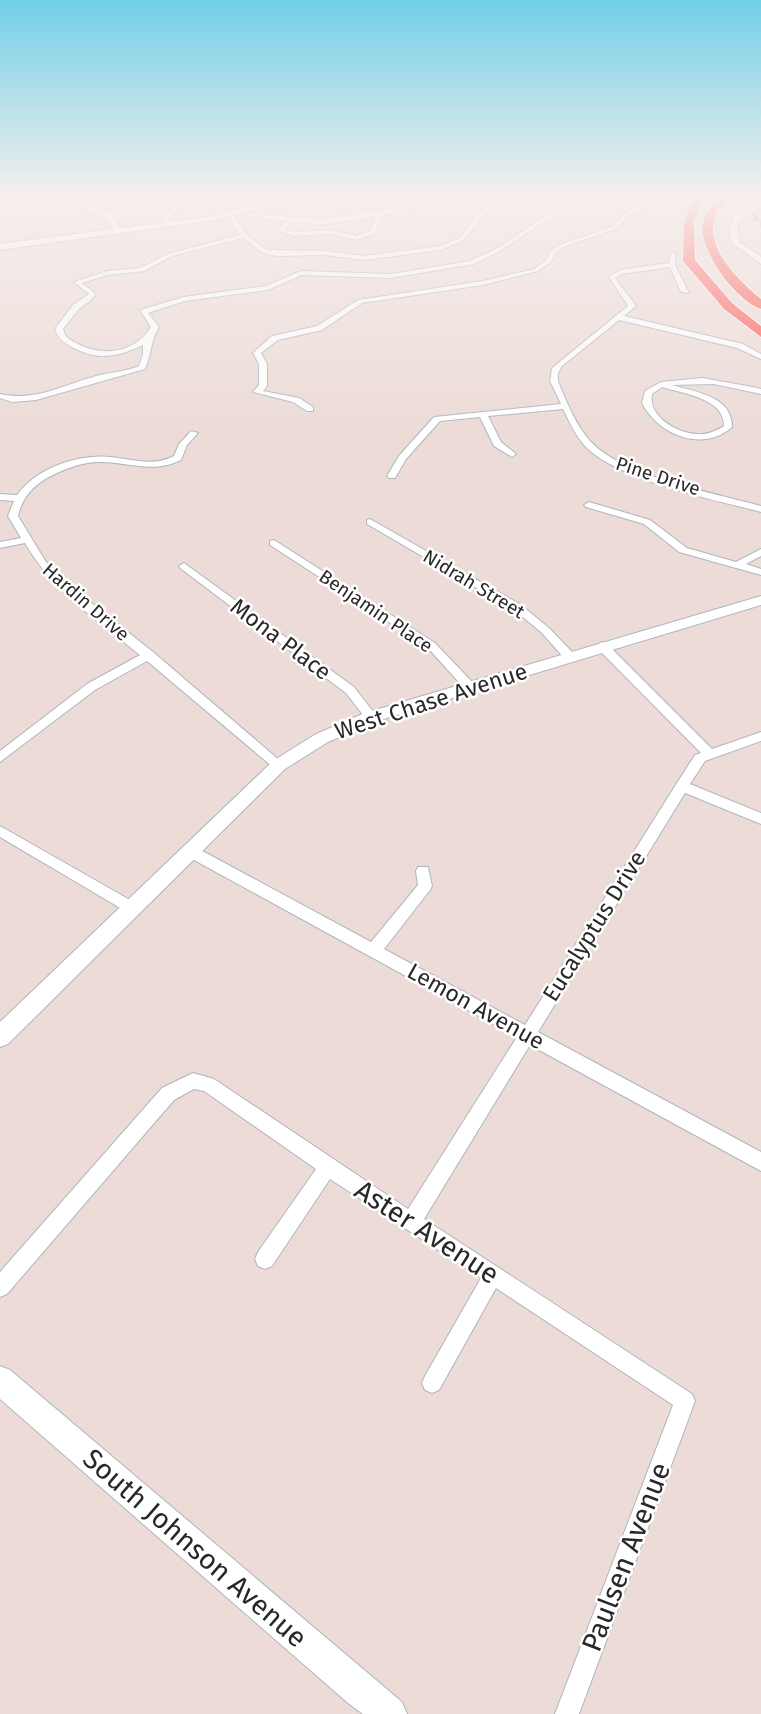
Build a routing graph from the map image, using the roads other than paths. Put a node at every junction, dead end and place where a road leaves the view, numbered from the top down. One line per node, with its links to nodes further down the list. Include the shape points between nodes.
1 (100, 275): 16 (street, via 76,282 93,294 76,307 59,334 94,356 104,357)
2 (297, 275): 16 (street, via 268,288 143,312 155,327)
3 (361, 275): 4 (street)
4 (397, 275)
5 (519, 275): 22 (street, via 360,301 319,328 275,338 257,354 264,374 257,392 296,400)
6 (616, 275): 13 (street, via 611,278 632,306)
7 (676, 275): 11 (street)
8 (699, 275): 15 (highway)
9 (708, 275): 14 (highway)
10 (730, 275): 12 (highway)
11 (687, 292)
12 (761, 305)
13 (618, 317): 17 (street, via 740,346); 21 (street, Pine Drive, via 553,370)
14 (761, 319)
15 (761, 333)
16 (147, 340): 20 (street, via 145,363 134,372 95,379 35,399)
17 (761, 357)
18 (661, 384): 18 (street, via 650,390 645,400 659,423 700,438 715,436 728,427 728,416 715,402); 19 (street, via 695,381)
19 (760, 391)
20 (0, 396)
21 (565, 406): 23 (street); 30 (street, Pine Drive, via 589,444 616,465)
22 (310, 409)
23 (482, 414): 25 (street, via 497,444); 26 (street, via 436,419)
24 (194, 433): 28 (street, via 178,458 165,464 84,460 35,481)
25 (512, 454)
26 (392, 476)
27 (0, 497): 28 (street)
28 (18, 498): 32 (street, Hardin Drive, via 13,516)
29 (589, 505): 36 (street, via 647,522 683,550)
30 (761, 509)
31 (370, 523): 42 (street, Nidrah Street, via 517,607)
32 (27, 540): 34 (street); 41 (street, Hardin Drive, via 56,580)
33 (274, 543): 43 (street, Benjamin Place, via 430,645)
34 (0, 545)
35 (761, 552): 36 (street)
36 (737, 565): 38 (street)
37 (184, 566): 44 (street, Mona Place, via 350,690)
38 (761, 572)
39 (761, 600): 40 (main road, West Chase Avenue)
40 (602, 646): 42 (main road, West Chase Avenue); 46 (street)
41 (149, 655): 47 (street, via 91,687); 48 (street, Hardin Drive)
42 (569, 656): 43 (main road, West Chase Avenue)
43 (470, 687): 44 (main road, West Chase Avenue)
44 (371, 717): 48 (main road, West Chase Avenue, via 322,738)
45 (761, 736): 46 (street, Eucalyptus Drive)
46 (710, 754): 49 (street, Eucalyptus Drive, via 700,758)
47 (0, 758)
48 (279, 765): 52 (main road, West Chase Avenue)
49 (682, 786): 50 (street); 56 (street, Eucalyptus Drive)
50 (761, 819)
51 (0, 831): 54 (street)
52 (190, 851): 54 (main road, West Chase Avenue); 55 (street, Lemon Avenue)
53 (423, 872): 55 (street, via 425,886)
54 (132, 908): 57 (main road, West Chase Avenue)
55 (374, 950): 56 (street, Lemon Avenue)
56 (527, 1034): 58 (street, Lemon Avenue); 60 (street, Eucalyptus Drive)
57 (0, 1037)
58 (761, 1161)
59 (328, 1167): 60 (street, Aster Avenue); 61 (street); 63 (street, Aster Avenue, via 208,1084 193,1081 168,1094)
60 (411, 1222): 62 (street, Aster Avenue)
61 (265, 1259)
62 (493, 1275): 65 (street); 66 (street, Aster Avenue)
63 (0, 1287)
64 (0, 1380): 67 (main road, South Johnson Avenue)
65 (432, 1383)
66 (685, 1401): 68 (street, Paulsen Avenue)
67 (390, 1714)
68 (567, 1714)

